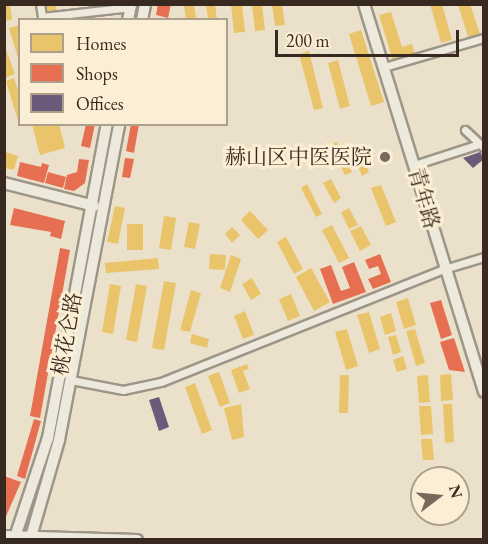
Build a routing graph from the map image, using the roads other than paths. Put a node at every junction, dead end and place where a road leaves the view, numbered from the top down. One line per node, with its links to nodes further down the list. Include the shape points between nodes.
1 (40, 4): 4 (street, via 42,17)
2 (364, 4): 6 (main road, 青年路)
3 (131, 6): 4 (street)
4 (85, 8)
5 (483, 38): 6 (street)
6 (384, 67): 11 (main road, 青年路)
7 (107, 126): 13 (main road, 桃花仑路)
8 (118, 126): 13 (main road, 桃花仑路)
9 (465, 130): 10 (street)
10 (481, 146): 11 (street)
11 (414, 165): 15 (main road, 青年路)
12 (4, 183): 13 (main road)
13 (96, 206): 16 (main road, 桃花仑路); 18 (main road, 桃花仑路, via 48,438)
14 (483, 257): 15 (street)
15 (444, 269): 16 (street, via 161,382 123,390); 17 (main road, 青年路)
16 (71, 380): 19 (main road, 桃花仑路, via 59,440)
17 (483, 392)
18 (11, 537): 19 (main road)
19 (31, 538): 20 (main road)
20 (137, 540)

